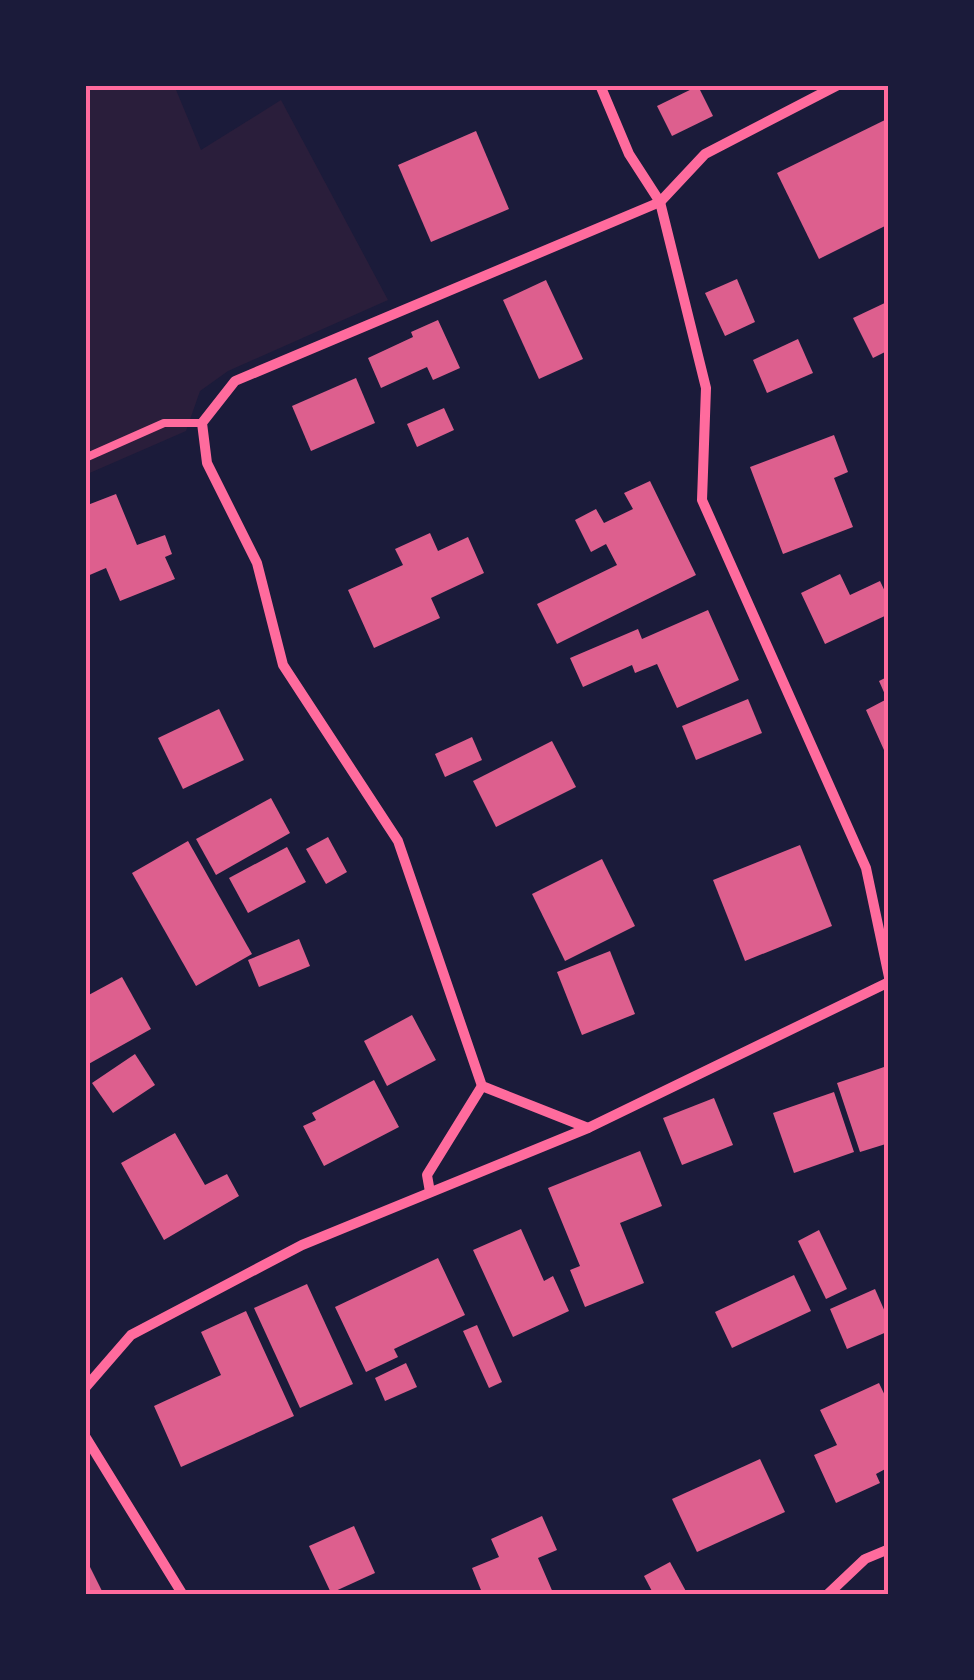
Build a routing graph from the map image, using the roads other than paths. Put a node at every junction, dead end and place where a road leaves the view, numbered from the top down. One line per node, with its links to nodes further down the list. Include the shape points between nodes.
1 (600, 85): 3 (street, via 629,154)
2 (838, 85): 3 (street, via 704,154)
3 (660, 202): 4 (street, via 235,381); 6 (street, via 706,388 702,500 866,868)
4 (202, 422): 5 (lane, via 164,423); 7 (street, via 208,463 257,562 283,665 398,841)
5 (85, 458)
6 (889, 979): 8 (street)
7 (482, 1086): 8 (street); 9 (street, via 427,1174)
8 (588, 1128): 9 (street)
9 (430, 1192): 10 (street, via 302,1245 131,1335)
10 (85, 1388)
11 (85, 1436): 13 (street)
12 (889, 1549): 14 (street, via 865,1559)
13 (183, 1595)
14 (827, 1595)

